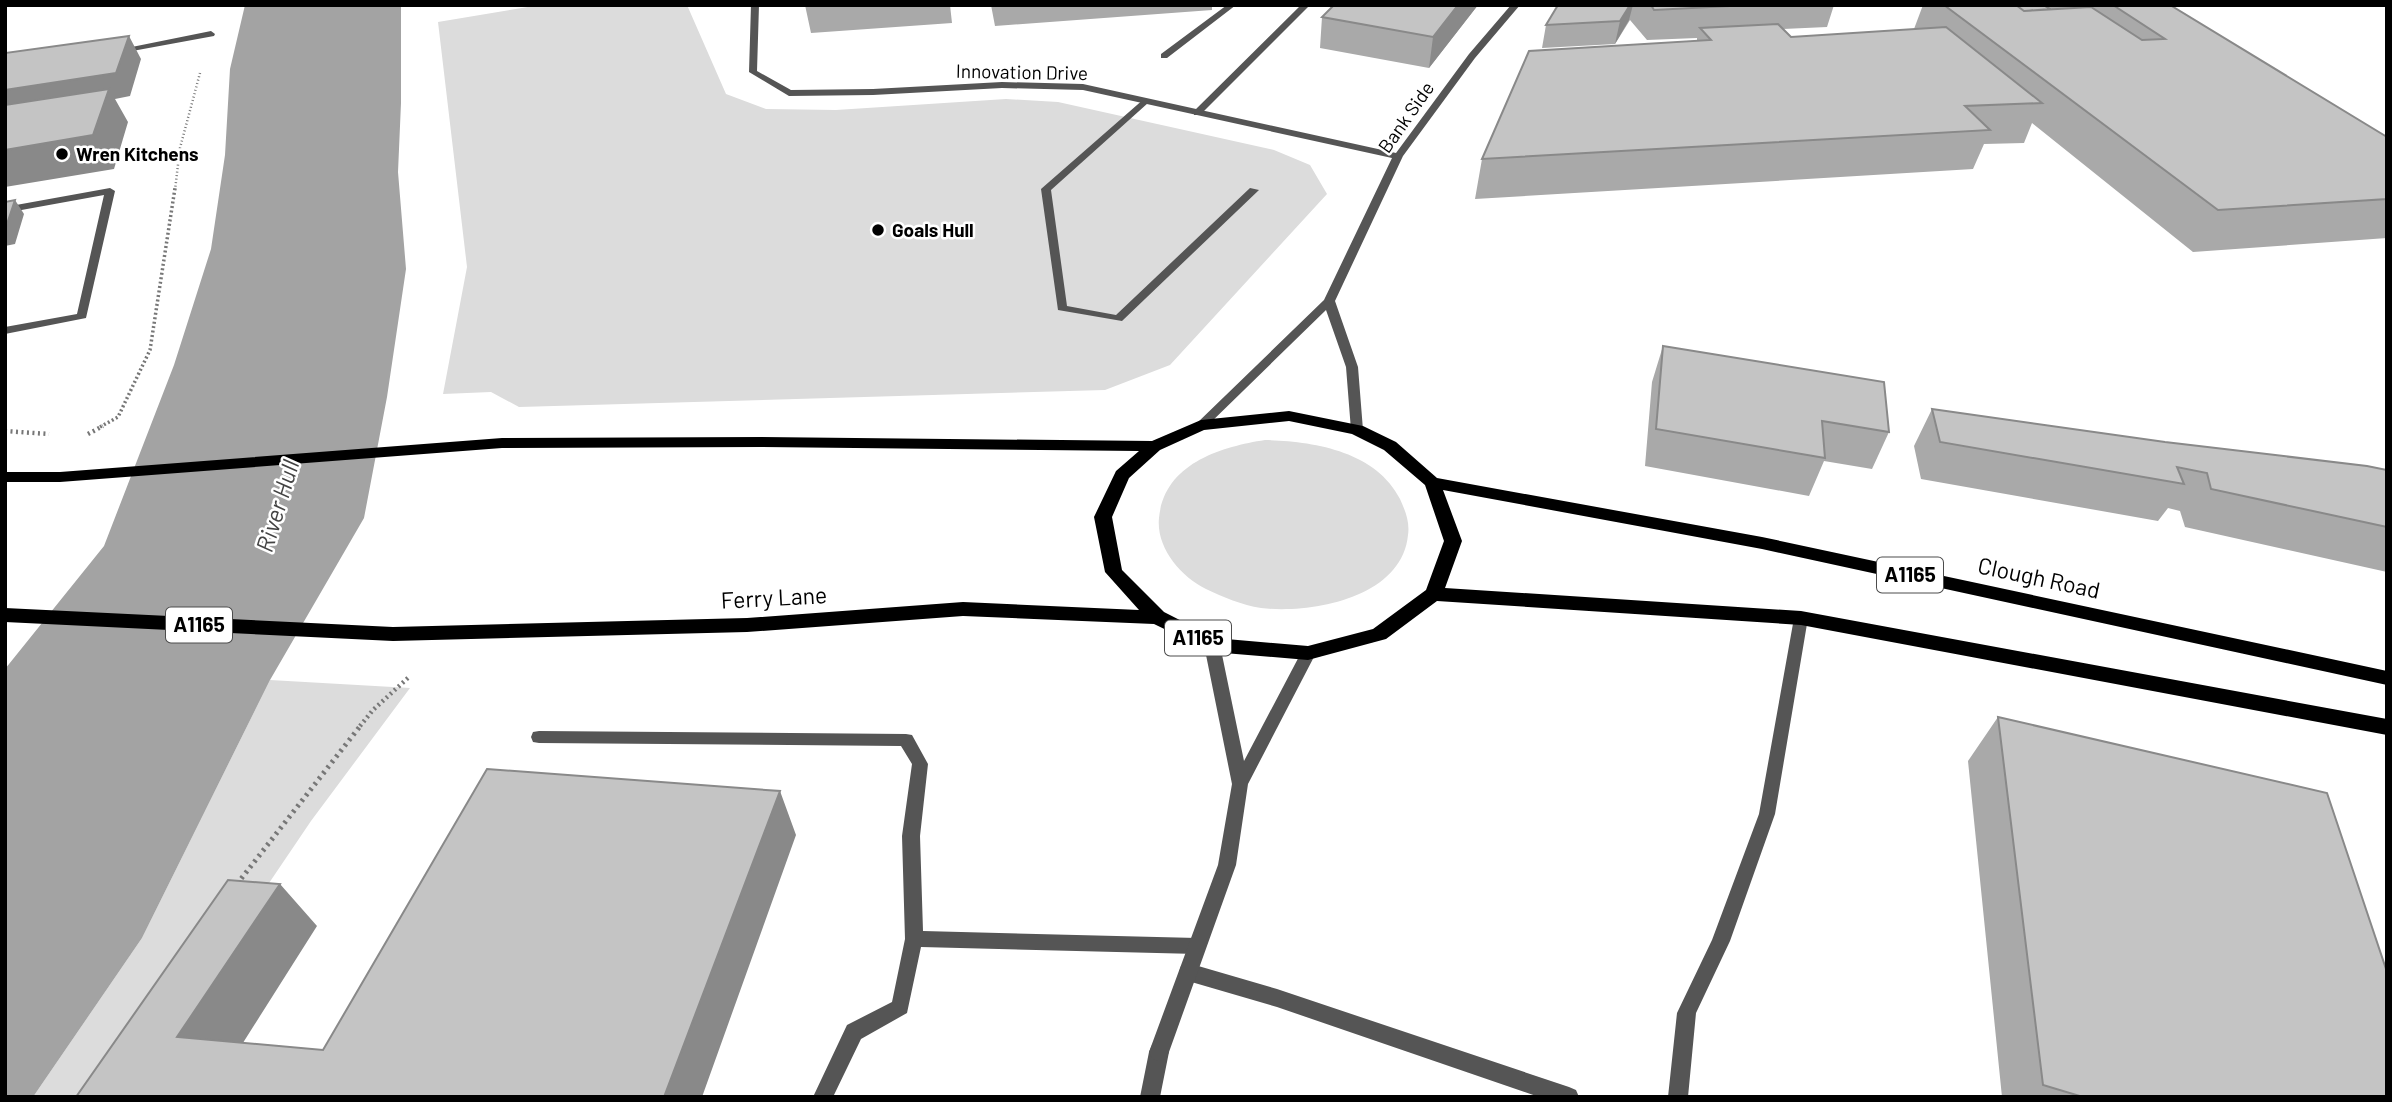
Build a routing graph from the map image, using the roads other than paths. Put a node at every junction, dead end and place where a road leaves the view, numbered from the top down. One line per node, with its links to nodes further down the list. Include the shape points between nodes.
1 (755, 5): 8 (street, Innovation Drive, via 753,72 789,93 1002,85 1083,88)
2 (1232, 5): 7 (street)
3 (1306, 5): 9 (street)
4 (1516, 5): 10 (street, Bank Side)
5 (211, 34): 6 (street)
6 (109, 52)
7 (1164, 56)
8 (1145, 101): 9 (street, Innovation Drive); 11 (street, via 1046,189 1062,309 1118,319)
9 (1197, 113): 10 (street, Innovation Drive)
10 (1398, 156): 13 (street, Bank Side)
11 (1254, 190)
12 (5, 211): 14 (street, via 110,191 82,316)
13 (1329, 301): 15 (street, Bank Side); 16 (street, via 1352,368)
14 (5, 331)
15 (1200, 425): 16 (main road, A1165, via 1289,416); 17 (main road, A1165)
16 (1357, 430): 19 (main road, A1165, via 1390,446)
17 (1154, 446): 18 (main road, A1165, via 502,443 60,477); 22 (main road, A1165, via 1122,475 1103,517 1114,572)
18 (5, 477)
19 (1432, 483): 20 (main road, A1165, via 1453,541); 26 (main road, Clough Road / A1165, via 1762,543)
20 (1434, 594): 23 (main road); 25 (main road, A1165, via 1379,634)
21 (5, 615): 22 (main road, Ferry Lane / A1165, via 393,634 747,625 963,610)
22 (1157, 617): 24 (main road, A1165)
23 (1801, 618): 27 (main road); 36 (street, via 1766,814 1721,941 1687,1013)
24 (1212, 646): 25 (main road, A1165); 29 (street)
25 (1308, 653): 29 (street)
26 (2387, 678)
27 (2387, 727)
28 (539, 737): 30 (street, via 906,740 920,764 911,836)
29 (1240, 784): 31 (street, via 1227,864)
30 (914, 939): 31 (street); 33 (street, via 900,1007 853,1032)
31 (1197, 946): 32 (street)
32 (1188, 972): 34 (street, via 1159,1052); 35 (street)
33 (822, 1097)
34 (1150, 1097)
35 (1569, 1097)
36 (1678, 1097)

